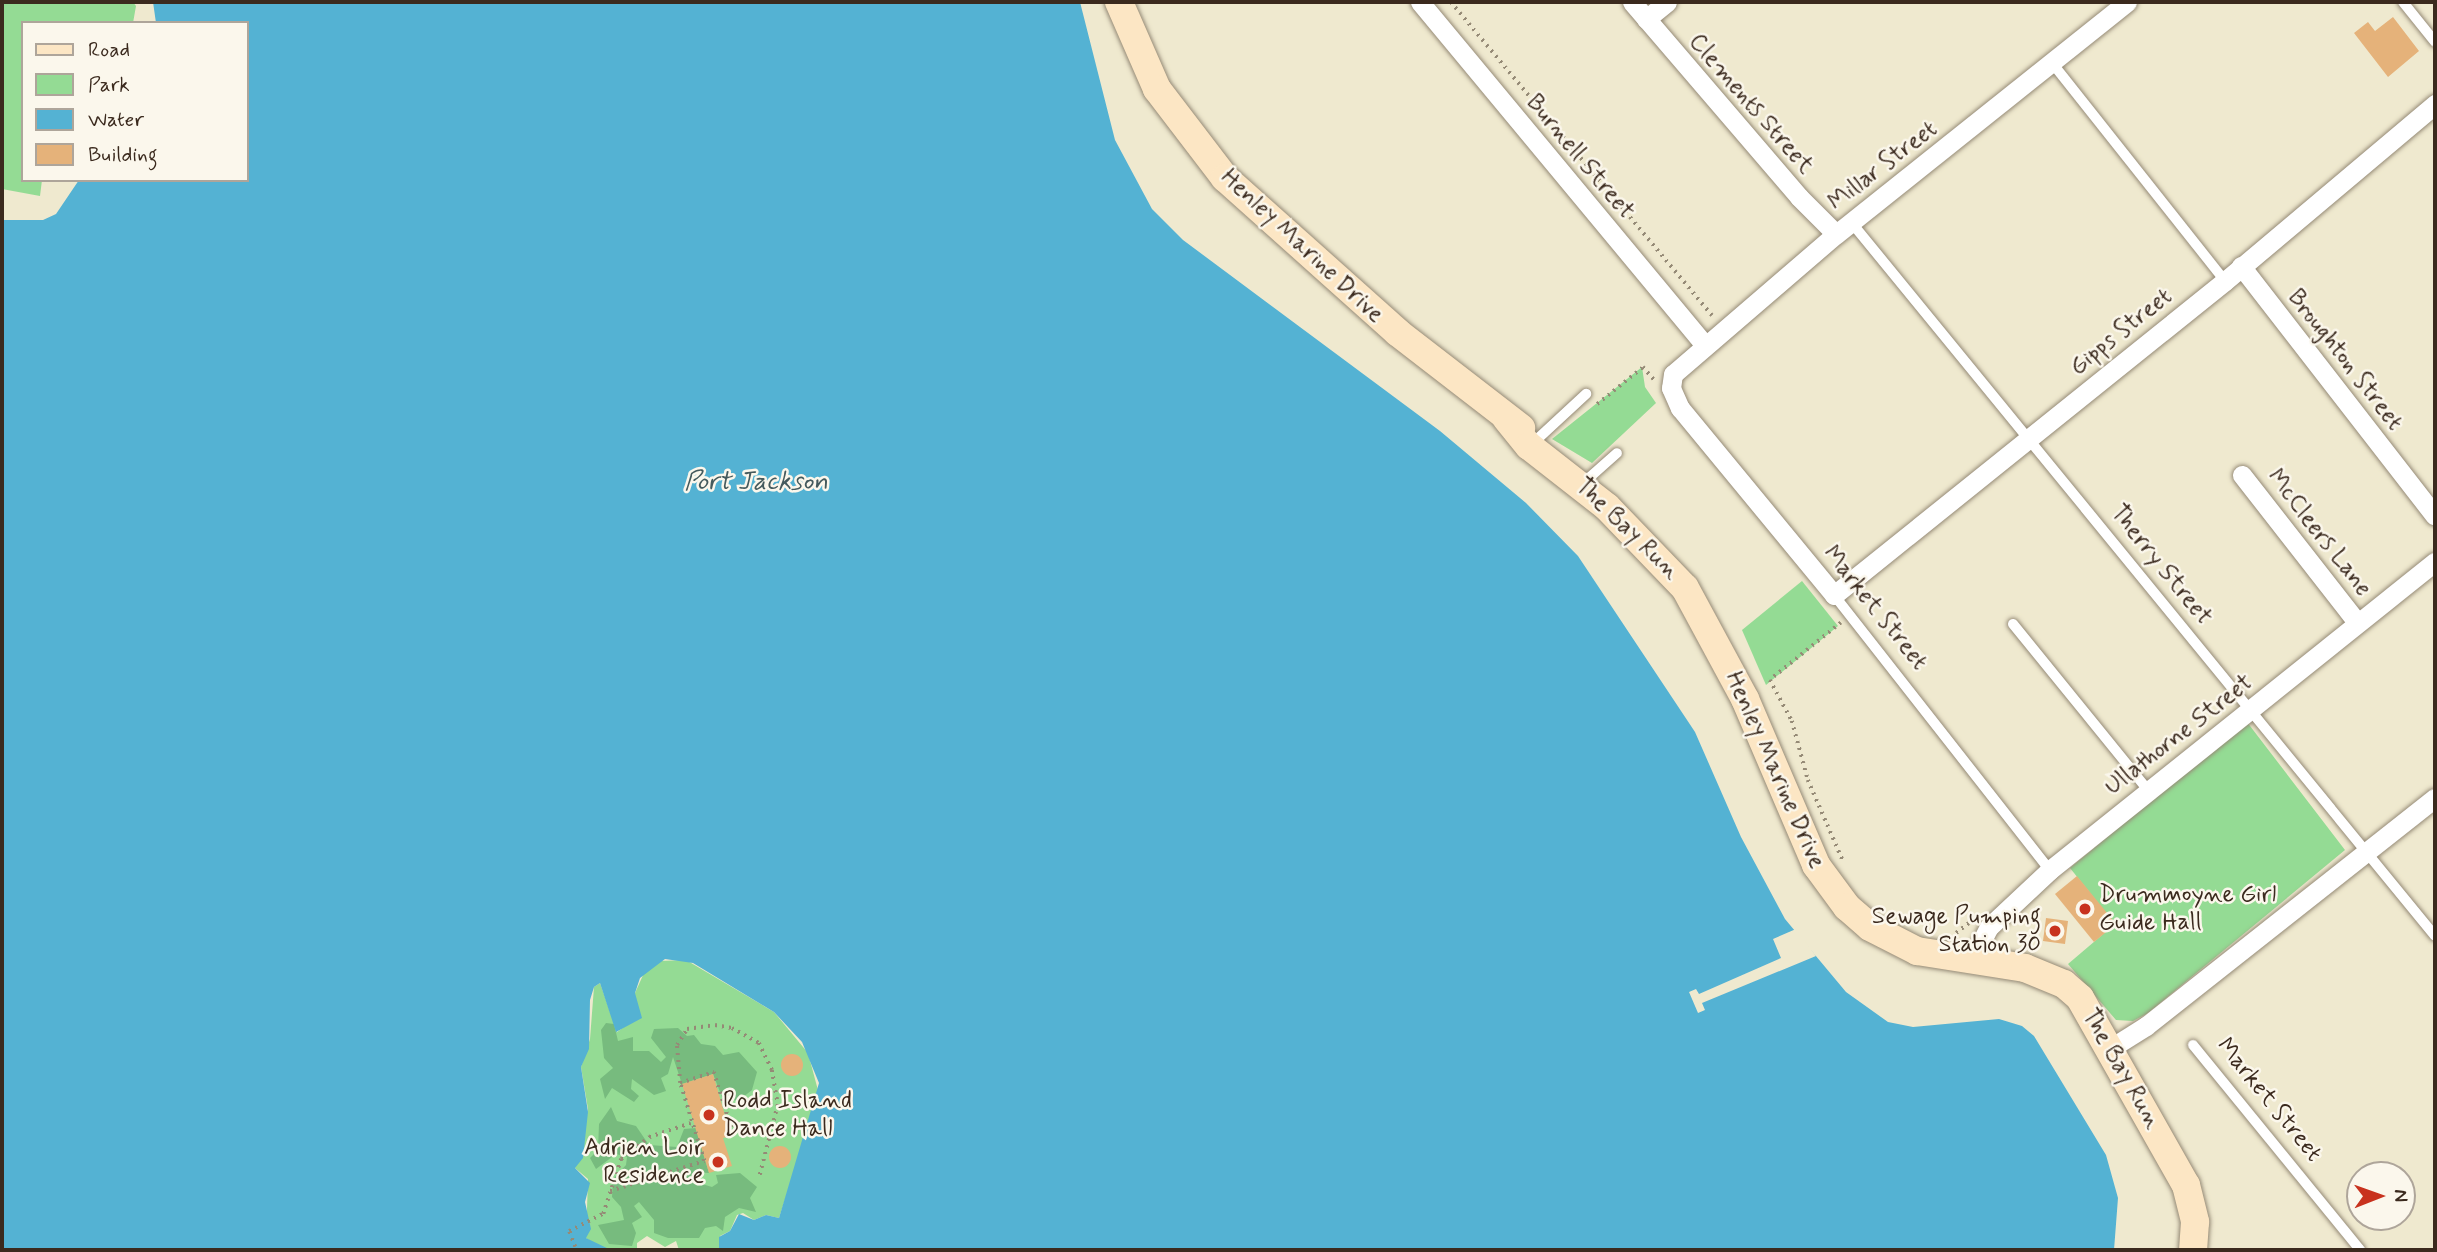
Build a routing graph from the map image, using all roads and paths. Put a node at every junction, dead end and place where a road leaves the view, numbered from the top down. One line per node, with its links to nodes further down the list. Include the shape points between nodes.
1 (1119, 2): 22 (main road, Henley Marine Drive, via 1157,89 1225,178 1397,332)
2 (1451, 2): 15 (path)
3 (1632, 2): 8 (street, Clements Street)
4 (1667, 2): 8 (street)
5 (2127, 2): 10 (street, Millar Street)
6 (2403, 2): 9 (lane)
7 (1430, 5): 16 (street, Burnell Street)
8 (1646, 19): 12 (street, Clements Street, via 1799,197)
9 (2435, 42)
10 (2053, 64): 12 (street, Millar Street); 14 (lane)
11 (2435, 104): 13 (street, Gipps Street)
12 (1844, 228): 16 (street, Millar Street); 21 (lane, Therry Street)
13 (2241, 266): 14 (street, Gipps Street); 26 (street, Broughton Street)
14 (2225, 281): 21 (street, Gipps Street)
15 (1712, 315)
16 (1703, 344): 18 (street, Millar Street)
17 (1643, 367): 20 (path)
18 (1673, 374): 28 (street, Market Street, via 1671,388 1680,408)
19 (1586, 394): 22 (lane)
20 (1594, 407)
21 (2029, 437): 28 (street, Gipps Street); 32 (lane, Therry Street)
22 (1534, 442): 25 (main road, Henley Marine Drive)
23 (1617, 453): 25 (lane)
24 (2242, 475): 29 (street, McCleers Lane)
25 (1584, 483): 39 (main road, Henley Marine Drive, via 1664,564 1701,612 1828,886 1870,927 1894,941 1917,951)
26 (2435, 516)
27 (2435, 562): 29 (street, Ullathorne Street)
28 (1833, 595): 37 (lane, Market Street)
29 (2357, 622): 32 (street, Ullathorne Street)
30 (2013, 624): 33 (lane)
31 (1835, 628): 36 (path, Henley Marine Drive, via 1770,680 1792,721 1808,780)
32 (2252, 711): 33 (street, Ullathorne Street); 35 (lane, Therry Street)
33 (2148, 790): 37 (street, Ullathorne Street)
34 (2435, 798): 35 (street)
35 (2367, 852): 38 (lane, Therry Street); 41 (street, via 2146,1026)
36 (1845, 866)
37 (2050, 870): 39 (street, Ullathorne Street, via 1989,927)
38 (2435, 936)
39 (1971, 962): 41 (main road, Henley Marine Drive, via 2025,968 2064,984 2093,1014)
40 (2193, 1045): 49 (lane, Market Street)
41 (2111, 1048): 48 (main road, Henley Marine Drive, via 2186,1185 2195,1222)
42 (680, 1083): 43 (path); 44 (path, via 714,1072); 45 (path, via 677,1045 687,1029 723,1026 759,1043 772,1070 778,1105)
43 (691, 1122): 46 (path, via 631,1148 616,1164); 46 (path, via 704,1161)
44 (733, 1133)
45 (760, 1179)
46 (610, 1191): 47 (path, via 598,1219 569,1231)
47 (575, 1247)
48 (2193, 1250)
49 (2360, 1250)

